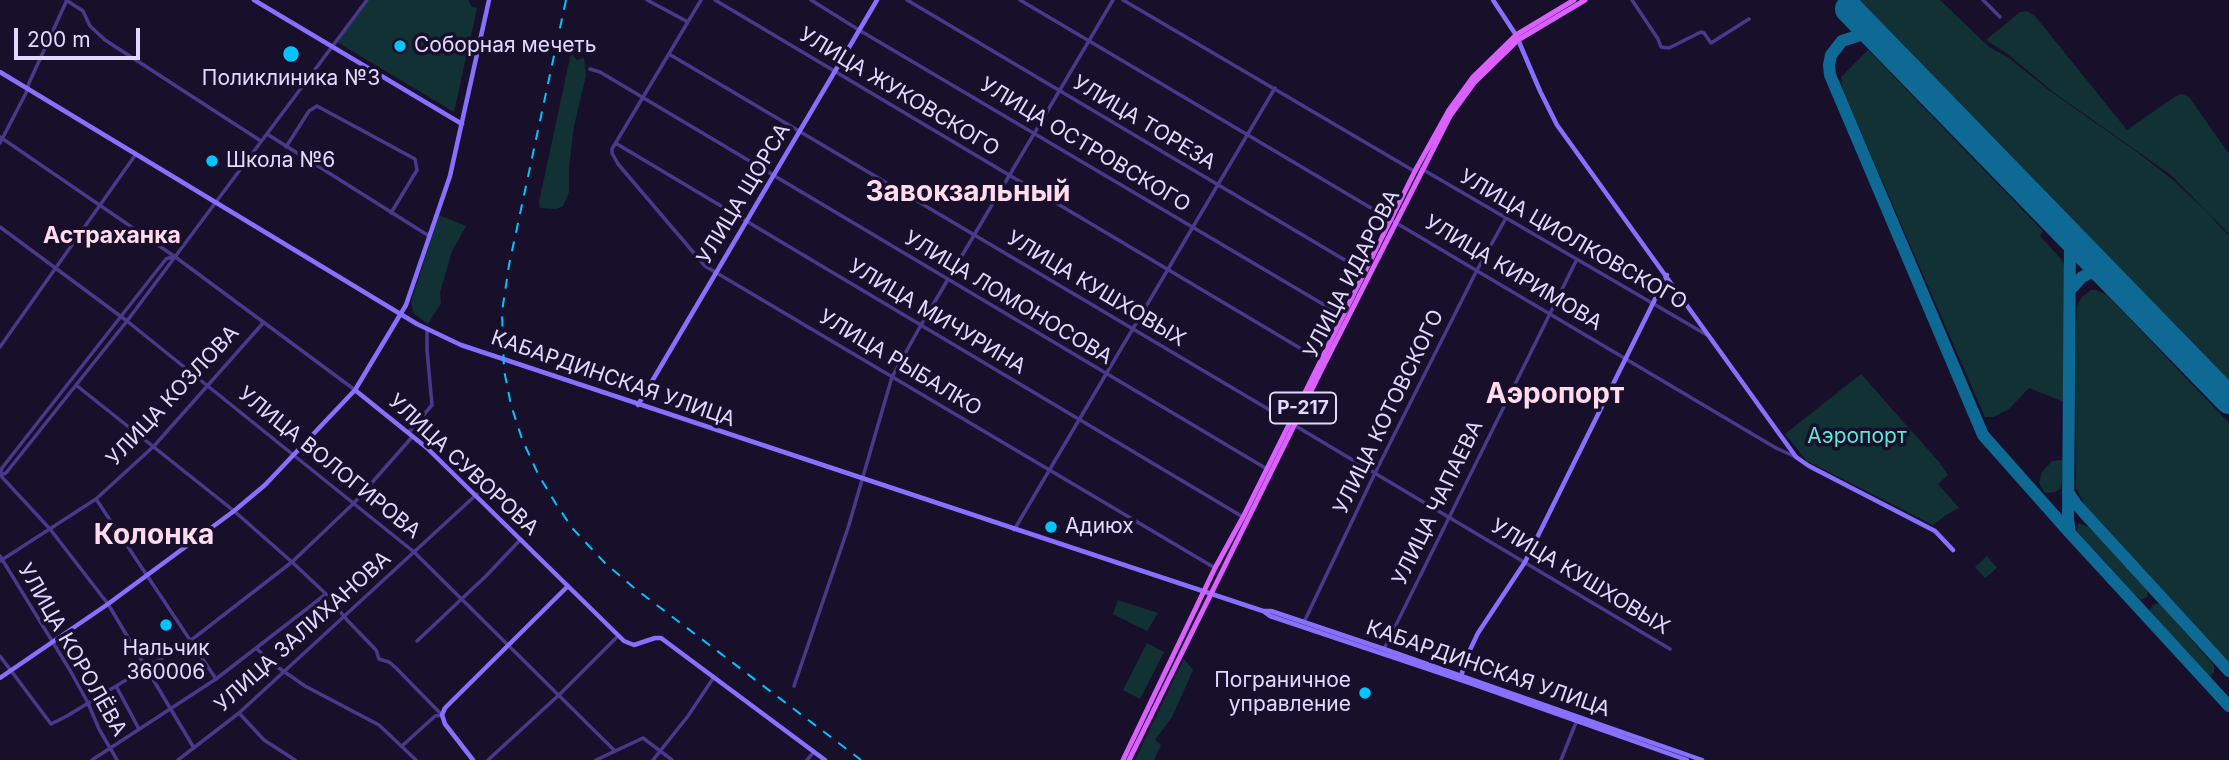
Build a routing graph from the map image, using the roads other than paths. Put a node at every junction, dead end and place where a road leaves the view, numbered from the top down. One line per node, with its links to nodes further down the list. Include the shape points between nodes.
1 (66, 0): 30 (street); 40 (street, via 83,11 105,40)
2 (256, 0): 25 (main road)
3 (367, 0): 25 (street)
4 (489, 0): 34 (main road)
5 (646, 0): 21 (street)
6 (701, 0): 21 (street)
7 (715, 0): 29 (street, УЛИЦА ЖУКОВСКОГО)
8 (811, 0): 22 (street, УЛИЦА ОСТРОВСКОГО)
9 (877, 0): 22 (main road, УЛИЦА ЩОРСА)
10 (907, 0): 32 (street, УЛИЦА ТОРЕЗА)
11 (1020, 0): 24 (street, УЛИЦА КИРИМОВА)
12 (1113, 0): 24 (street)
13 (1123, 0): 31 (street, УЛИЦА ЦИОЛКОВСКОГО)
14 (1493, 0): 23 (main road)
15 (1574, 0): 23 (main road, УЛИЦА ИДАРОВА / Р-217)
16 (1585, 0): 23 (main road, УЛИЦА ИДАРОВА / Р-217)
17 (1632, 0): 20 (street, via 1661,47 1669,48 1701,32 1712,43)
18 (1983, 0): 19 (street)
19 (2000, 17)
20 (1749, 19)
21 (688, 22): 26 (street)
22 (859, 30): 29 (main road, УЛИЦА ЩОРСА); 36 (street, УЛИЦА ОСТРОВСКОГО)
23 (1517, 38): 44 (main road, УЛИЦА ИДАРОВА / Р-217, via 1467,92); 44 (main road, УЛИЦА ИДАРОВА / Р-217, via 1457,97); 65 (main road, via 1557,125)
24 (1088, 40): 32 (street); 38 (street, УЛИЦА КИРИМОВА)
25 (332, 47): 34 (main road); 37 (street)
26 (669, 54): 33 (street); 35 (street, УЛИЦА КУШХОВЫХ)
27 (590, 69): 33 (street, УЛИЦА ЛОМОНОСОВА)
28 (0, 72): 30 (main road, КАБАРДИНСКАЯ УЛИЦА)
29 (835, 72): 35 (main road, УЛИЦА ЩОРСА); 46 (street, УЛИЦА ЖУКОВСКОГО)
30 (27, 88): 39 (street); 43 (main road, КАБАРДИНСКАЯ УЛИЦА)
31 (1275, 88): 38 (street); 44 (street, УЛИЦА ЦИОЛКОВСКОГО)
32 (1060, 91): 36 (street); 47 (street, УЛИЦА ТОРЕЗА)
33 (643, 99): 41 (street); 45 (street, УЛИЦА ЛОМОНОСОВА)
34 (462, 124): 57 (main road)
35 (800, 131): 45 (main road, УЛИЦА ЩОРСА); 56 (street, УЛИЦА КУШХОВЫХ)
36 (1034, 133): 46 (street); 55 (street, УЛИЦА ОСТРОВСКОГО)
37 (267, 134): 40 (street); 42 (street)
38 (1248, 134): 47 (street); 52 (street, УЛИЦА КИРИМОВА)
39 (1, 140): 49 (street, УЛИЦА СУВОРОВА)
40 (261, 141): 48 (street)
41 (616, 143): 53 (street, УЛИЦА МИЧУРИНА); 63 (street, УЛИЦА РЫБАЛКО, via 611,153 618,164 705,266)
42 (286, 147): 50 (street); 50 (street, via 317,106 415,159 417,170)
43 (136, 153): 48 (main road, КАБАРДИНСКАЯ УЛИЦА); 49 (street)
44 (1419, 170): 51 (street, УЛИЦА ЦИОЛКОВСКОГО); 52 (main road, УЛИЦА ИДАРОВА / Р-217)
45 (773, 176): 53 (main road, УЛИЦА ЩОРСА); 66 (street, УЛИЦА ЛОМОНОСОВА)
46 (1009, 177): 56 (street); 61 (street, УЛИЦА ЖУКОВСКОГО)
47 (1219, 185): 55 (street); 64 (street, УЛИЦА ТОРЕЗА)
48 (216, 201): 58 (street); 69 (main road, КАБАРДИНСКАЯ УЛИЦА)
49 (101, 205): 58 (street, УЛИЦА СУВОРОВА); 60 (street)
50 (391, 213): 57 (street)
51 (1506, 218): 59 (street, УЛИЦА ЦИОЛКОВСКОГО); 62 (street, УЛИЦА КОТОВСКОГО)
52 (1393, 220): 62 (street, УЛИЦА КИРИМОВА); 64 (main road, УЛИЦА ИДАРОВА / Р-217); 90 (main road, УЛИЦА ИДАРОВА / Р-217)
53 (746, 221): 63 (main road, УЛИЦА ЩОРСА); 74 (street, УЛИЦА МИЧУРИНА)
54 (0, 227): 60 (street, УЛИЦА ВОЛОГИРОВА)
55 (1194, 228): 61 (street); 70 (street, УЛИЦА ОСТРОВСКОГО)
56 (974, 235): 66 (street); 76 (street, УЛИЦА КУШХОВЫХ)
57 (429, 236): 69 (main road)
58 (174, 256): 71 (street, via 166,259); 72 (street); 73 (street, УЛИЦА СУВОРОВА)
59 (1577, 259): 67 (street, УЛИЦА ЦИОЛКОВСКОГО); 68 (street, УЛИЦА ЧАПАЕВА)
60 (56, 268): 71 (street, УЛИЦА ВОЛОГИРОВА); 79 (street)
61 (1167, 269): 76 (street); 82 (street, УЛИЦА ЖУКОВСКОГО)
62 (1477, 270): 68 (street, УЛИЦА КИРИМОВА); 97 (street, УЛИЦА КОТОВСКОГО)
63 (716, 272): 84 (street, УЛИЦА РЫБАЛКО); 88 (main road, УЛИЦА ЩОРСА)
64 (1365, 272): 70 (main road, УЛИЦА ИДАРОВА / Р-217)
65 (1667, 275): 67 (main road); 78 (main road)
66 (947, 280): 74 (street); 83 (street, УЛИЦА ЛОМОНОСОВА)
67 (1652, 304): 78 (street, УЛИЦА ЦИОЛКОВСКОГО); 81 (main road)
68 (1549, 313): 81 (street, УЛИЦА КИРИМОВА); 105 (street, УЛИЦА ЧАПАЕВА)
69 (402, 315): 75 (main road, КАБАРДИНСКАЯ УЛИЦА); 87 (main road)
70 (1343, 316): 82 (main road, УЛИЦА ИДАРОВА / Р-217)
71 (121, 317): 72 (street, УЛИЦА ВОЛОГИРОВА); 98 (street)
72 (127, 321): 85 (street); 86 (street, УЛИЦА ВОЛОГИРОВА)
73 (264, 322): 86 (street, УЛИЦА КОЗЛОВА); 87 (street, УЛИЦА СУВОРОВА)
74 (921, 325): 84 (street); 89 (street, УЛИЦА МИЧУРИНА)
75 (427, 329): 88 (main road, КАБАРДИНСКАЯ УЛИЦА); 91 (street, via 432,405)
76 (1133, 330): 83 (street); 90 (street, УЛИЦА КУШХОВЫХ)
77 (0, 333): 79 (street)
78 (1709, 335): 94 (main road)
79 (7, 338): 80 (street)
80 (0, 347)
81 (1626, 358): 94 (street, УЛИЦА КИРИМОВА); 113 (main road)
82 (1320, 360): 90 (main road, УЛИЦА ИДАРОВА / Р-217)
83 (1107, 374): 89 (street); 95 (street, УЛИЦА ЛОМОНОСОВА)
84 (892, 377): 96 (street, УЛИЦА РЫБАЛКО); 99 (street)
85 (76, 385): 92 (street); 98 (street)
86 (208, 386): 92 (street, УЛИЦА КОЗЛОВА); 93 (street, УЛИЦА ВОЛОГИРОВА)
87 (355, 390): 91 (main road, УЛИЦА СУВОРОВА); 93 (main road)
88 (638, 405): 99 (main road, КАБАРДИНСКАЯ УЛИЦА)
89 (1080, 420): 96 (street); 104 (street, УЛИЦА МИЧУРИНА)
90 (1292, 424): 95 (main road, УЛИЦА ИДАРОВА / Р-217); 97 (street, УЛИЦА КУШХОВЫХ); 119 (main road, УЛИЦА ИДАРОВА / Р-217)
91 (412, 433): 100 (main road, УЛИЦА СУВОРОВА); 102 (street)
92 (154, 446): 101 (street, УЛИЦА КОЗЛОВА); 103 (street)
93 (293, 455): 102 (street, УЛИЦА ВОЛОГИРОВА); 103 (main road)
94 (1796, 457): 109 (main road, УЛИЦА КИРИМОВА, via 1935,531)
95 (1266, 469): 104 (main road, УЛИЦА ИДАРОВА / Р-217)
96 (1049, 470): 107 (street); 114 (street, УЛИЦА РЫБАЛКО)
97 (1376, 473): 105 (street, УЛИЦА КУШХОВЫХ); 124 (street, УЛИЦА КОТОВСКОГО)
98 (0, 475): 106 (street)
99 (863, 480): 107 (main road, КАБАРДИНСКАЯ УЛИЦА); 142 (street)
100 (477, 495): 108 (main road, УЛИЦА СУВОРОВА); 110 (street, УЛИЦА ЗАЛИХАНОВА)
101 (96, 499): 106 (street, УЛИЦА КОЗЛОВА); 115 (street)
102 (354, 503): 110 (street, УЛИЦА ВОЛОГИРОВА); 112 (street)
103 (234, 511): 112 (street); 115 (main road)
104 (1243, 517): 114 (main road, УЛИЦА ИДАРОВА / Р-217)
105 (1448, 517): 113 (street, УЛИЦА КУШХОВЫХ); 131 (street, УЛИЦА ЧАПАЕВА)
106 (50, 529): 111 (street, УЛИЦА КОЗЛОВА); 121 (street)
107 (1014, 530): 117 (main road, КАБАРДИНСКАЯ УЛИЦА)
108 (521, 539): 116 (main road, УЛИЦА СУВОРОВА); 120 (street)
109 (1953, 550)
110 (414, 552): 120 (street, УЛИЦА ВОЛОГИРОВА); 123 (street, УЛИЦА ЗАЛИХАНОВА)
111 (1, 559): 128 (street, УЛИЦА КОРОЛЁВА)
112 (292, 562): 118 (street); 126 (street)
113 (1525, 562): 132 (street, УЛИЦА КУШХОВЫХ); 139 (main road, via 1478,634)
114 (1215, 568): 117 (main road, УЛИЦА ИДАРОВА / Р-217)
115 (146, 575): 121 (main road); 126 (street)
116 (568, 586): 125 (main road, УЛИЦА СУВОРОВА); 129 (main road)
117 (1204, 592): 119 (main road, КАБАРДИНСКАЯ УЛИЦА); 168 (main road, УЛИЦА ИДАРОВА / Р-217)
118 (326, 594): 123 (street); 130 (street)
119 (1211, 594): 122 (main road, КАБАРДИНСКАЯ УЛИЦА); 169 (main road, УЛИЦА ИДАРОВА / Р-217)
120 (462, 598): 127 (street); 129 (street, УЛИЦА ВОЛОГИРОВА)
121 (108, 604): 128 (main road); 134 (street)
122 (1263, 611): 124 (main road, КАБАРДИНСКАЯ УЛИЦА); 139 (main road, КАБАРДИНСКАЯ УЛИЦА)
123 (345, 615): 136 (street, УЛИЦА ЗАЛИХАНОВА); 147 (street, via 379,659 396,668)
124 (1304, 622): 131 (main road, КАБАРДИНСКАЯ УЛИЦА)
125 (618, 636): 137 (main road, via 634,645 661,638); 143 (street)
126 (190, 641): 134 (street); 140 (street)
127 (417, 641)
128 (53, 642): 135 (main road); 144 (street, УЛИЦА КОРОЛЁВА)
129 (509, 645): 143 (street, УЛИЦА ВОЛОГИРОВА); 147 (main road)
130 (257, 649): 136 (street); 140 (street)
131 (1384, 649): 139 (main road, КАБАРДИНСКАЯ УЛИЦА)
132 (1670, 649)
133 (0, 656): 135 (street)
134 (147, 668): 141 (street); 145 (street)
135 (11, 671): 138 (main road); 144 (street, via 51,724)
136 (284, 672): 146 (street, УЛИЦА ЗАЛИХАНОВА); 150 (street, via 379,725)
137 (713, 677): 154 (street); 155 (main road)
138 (0, 678)
139 (1461, 678): 148 (main road, КАБАРДИНСКАЯ УЛИЦА)
140 (216, 679): 145 (street)
141 (116, 686): 144 (street); 149 (street)
142 (794, 686)
143 (560, 694): 153 (street, УЛИЦА ВОЛОГИРОВА); 162 (street)
144 (88, 703): 151 (street, УЛИЦА КОРОЛЁВА)
145 (171, 710): 149 (street); 152 (street)
146 (239, 713): 152 (street, УЛИЦА ЗАЛИХАНОВА); 159 (street, via 264,740)
147 (442, 715): 150 (street); 161 (main road)
148 (1578, 719): 170 (street); 171 (main road, КАБАРДИНСКАЯ УЛИЦА); 172 (main road, КАБАРДИНСКАЯ УЛИЦА)
149 (139, 729): 151 (street)
150 (402, 746): 160 (street)
151 (110, 748): 156 (street); 157 (street, УЛИЦА КОРОЛЁВА)
152 (194, 748): 158 (street, УЛИЦА ЗАЛИХАНОВА)
153 (615, 751): 154 (street, via 643,737); 163 (street)
154 (660, 751): 164 (street); 165 (street)
155 (814, 752): 166 (street); 167 (main road)
156 (92, 760)
157 (117, 760)
158 (178, 760)
159 (295, 760)
160 (416, 760)
161 (473, 760)
162 (488, 760)
163 (596, 760)
164 (653, 760)
165 (672, 760)
166 (807, 760)
167 (825, 760)
168 (1124, 760)
169 (1129, 760)
170 (1561, 760)
171 (1687, 760)
172 (1702, 760)

